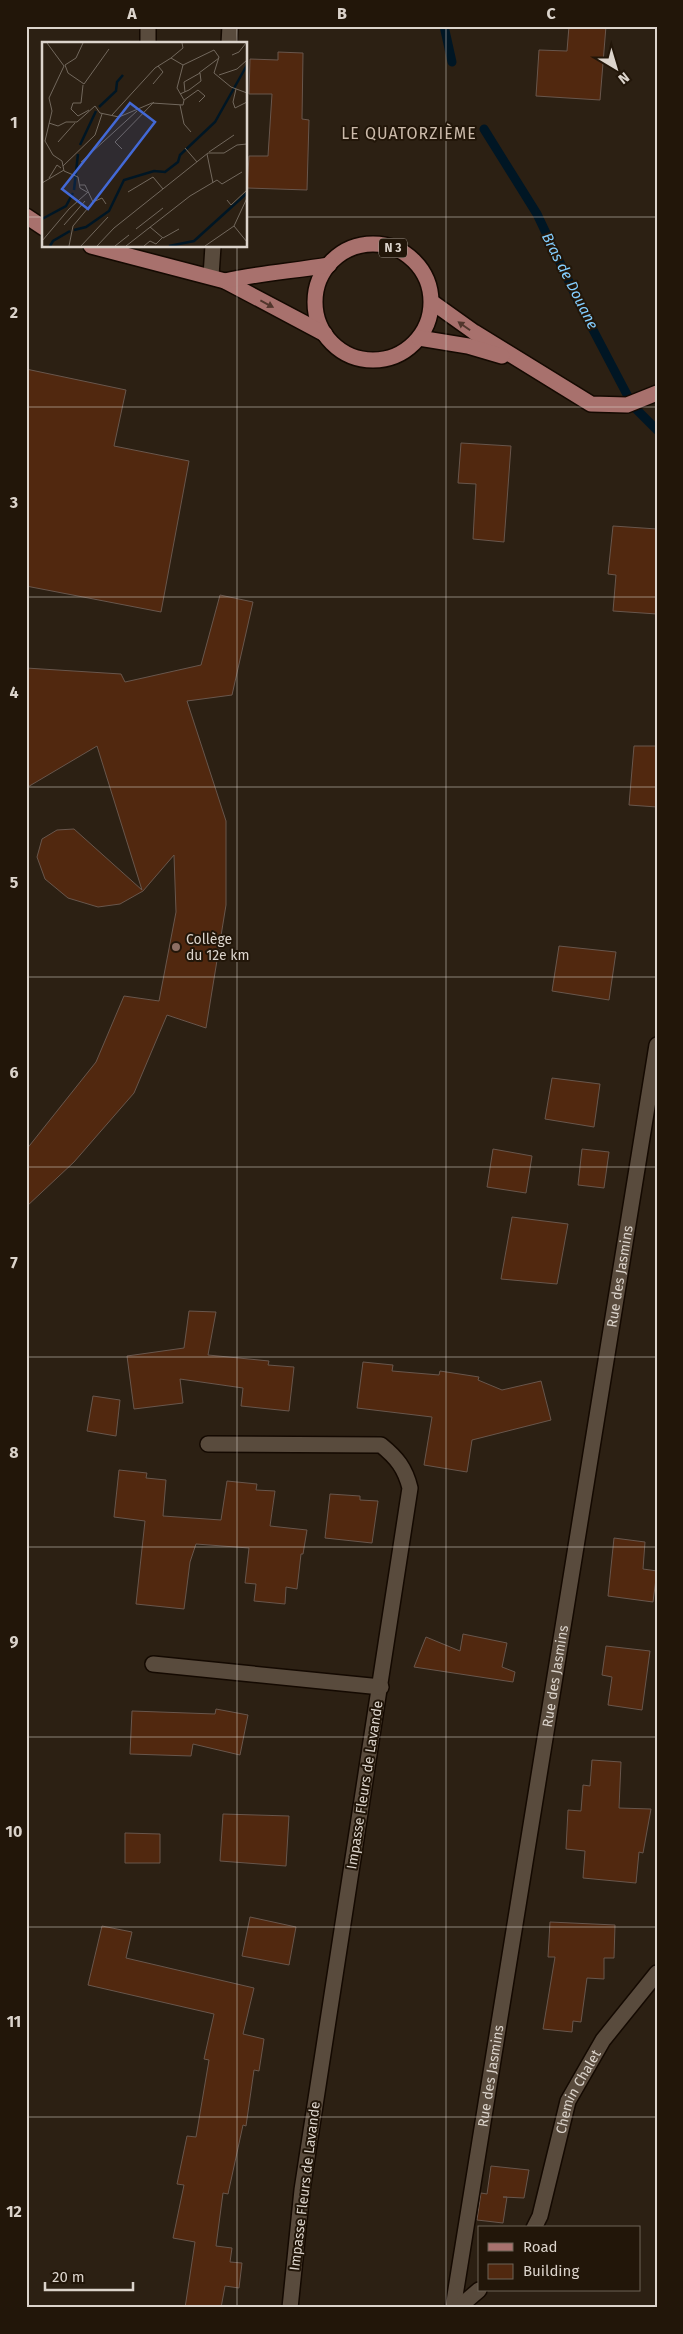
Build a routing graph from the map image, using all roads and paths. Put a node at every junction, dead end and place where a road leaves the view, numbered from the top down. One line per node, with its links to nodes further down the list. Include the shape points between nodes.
1 (148, 26): 3 (street)
2 (230, 26): 4 (street)
3 (148, 42)
4 (229, 42)
5 (26, 216): 6 (main road)
6 (42, 227)
7 (100, 248): 10 (main road, N 3)
8 (213, 248): 10 (street)
9 (329, 265): 10 (main road, N 3, via 291,272); 11 (main road, N 3, via 354,248 368,244 388,246 419,266 428,283); 12 (main road, N 3, via 319,281 315,299 317,317)
10 (218, 278): 12 (main road, N 3, one-way to 12)
11 (432, 302): 13 (main road, N 3); 14 (main road, one-way to 11)
12 (324, 334): 13 (main road, N 3, via 350,356 367,360 401,353)
13 (419, 338): 14 (main road, via 468,346)
14 (520, 361): 15 (main road, via 591,404 627,405)
15 (657, 393)
16 (657, 1045): 24 (street, Rue des Jasmins)
17 (208, 1444): 19 (street, Impasse Fleurs de Lavande, via 381,1445 406,1470 410,1488 407,1514)
18 (154, 1664): 19 (street)
19 (380, 1687): 23 (street, Impasse Fleurs de Lavande, via 302,2190)
20 (657, 1973): 21 (street, Chemin Chalet, via 603,2040 568,2101)
21 (535, 2226)
22 (478, 2291): 25 (street)
23 (290, 2308)
24 (453, 2308)
25 (458, 2308)

